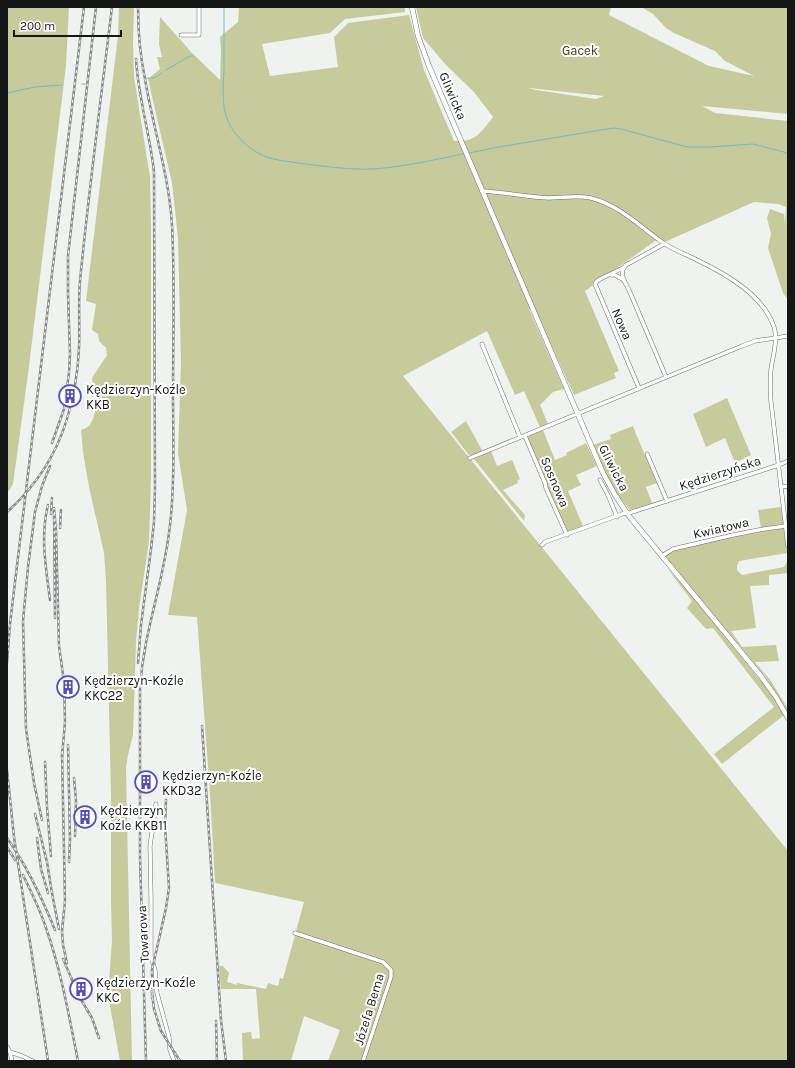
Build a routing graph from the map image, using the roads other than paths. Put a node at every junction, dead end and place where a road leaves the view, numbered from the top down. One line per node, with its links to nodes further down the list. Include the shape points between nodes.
1 (199, 7): 3 (street, via 199,35)
2 (412, 7): 4 (main road, Gliwicka, via 426,59)
3 (181, 35)
4 (482, 191): 5 (street, via 549,198 589,198 630,217); 16 (main road, Gliwicka)
5 (657, 238): 6 (street); 7 (street)
6 (664, 244): 7 (street, Nowa); 12 (street, via 745,288 768,315 774,327)
7 (656, 248): 8 (street, Nowa)
8 (623, 268): 9 (street, Nowa); 10 (street, Nowa)
9 (610, 275): 10 (street); 15 (street, Nowa, via 595,284)
10 (624, 280): 14 (street, Nowa)
11 (788, 336): 12 (street)
12 (775, 338): 14 (street, via 755,341); 21 (street, via 770,386)
13 (482, 344): 17 (street)
14 (666, 377): 15 (street)
15 (639, 388): 16 (street)
16 (577, 414): 17 (street); 26 (main road, Gliwicka, via 603,473)
17 (523, 437): 19 (street); 29 (street, Sosnowa)
18 (647, 454): 25 (street, Kędzierzyńska)
19 (470, 458)
20 (788, 461): 21 (street, Kędzierzyńska)
21 (779, 465): 24 (street); 25 (street, Kędzierzyńska)
22 (600, 480): 27 (street)
23 (788, 486): 24 (street)
24 (781, 487): 28 (street)
25 (667, 501): 26 (street, Kędzierzyńska)
26 (627, 513): 27 (street, Kędzierzyńska); 32 (main road, Gliwicka)
27 (617, 517): 29 (street, Kędzierzyńska)
28 (786, 526): 31 (street); 32 (street, Kwiatowa, via 734,535 673,550)
29 (567, 535): 30 (street, Kędzierzyńska)
30 (542, 544)
31 (788, 546)
32 (662, 556): 33 (main road, Gliwicka, via 760,675)
33 (788, 718)
34 (156, 804): 40 (street, Towarowa, via 150,846 151,947 157,993)
35 (295, 934): 41 (street, Józefa Bema, via 384,962 391,970 391,977)
36 (7, 1047): 37 (street)
37 (10, 1052): 38 (street); 39 (street)
38 (12, 1061)
39 (32, 1061)
40 (174, 1061)
41 (363, 1061)

